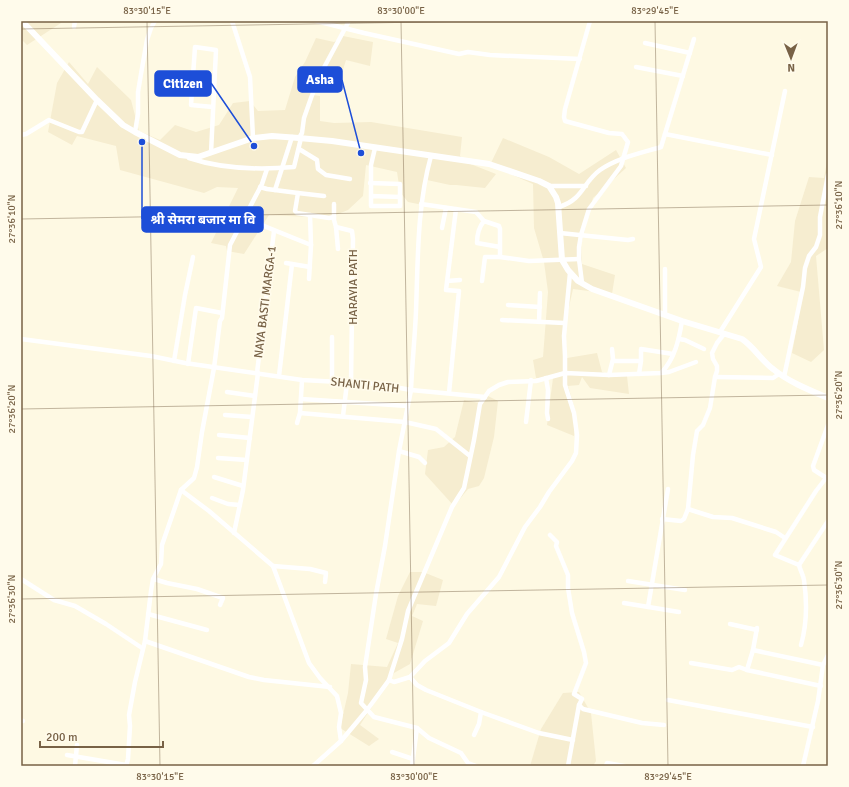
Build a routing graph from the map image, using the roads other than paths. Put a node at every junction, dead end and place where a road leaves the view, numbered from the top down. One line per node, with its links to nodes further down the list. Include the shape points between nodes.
1 (22, 21): 17 (street)
2 (75, 21): 8 (street)
3 (155, 21): 19 (street, via 147,40)
4 (232, 21): 22 (street, via 250,77)
5 (316, 21): 9 (street)
6 (349, 21): 9 (street)
7 (590, 21): 13 (street)
8 (74, 27)
9 (345, 28): 13 (street, via 459,54 468,52 490,56); 24 (street, via 320,75 304,118)
10 (694, 39): 12 (street)
11 (645, 43): 12 (street)
12 (690, 53): 15 (street)
13 (580, 59): 31 (street, via 565,110 565,121 622,134 628,142)
14 (636, 67): 15 (street)
15 (683, 76): 20 (street)
16 (785, 91): 28 (street)
17 (97, 100): 19 (street); 21 (street, via 82,132 49,120)
18 (213, 107): 18 (street, via 216,50 195,47 191,104); 27 (street)
19 (134, 132): 30 (street)
20 (665, 134): 28 (street); 31 (street, via 661,147)
21 (21, 135)
22 (253, 138): 23 (street); 27 (street)
23 (292, 138): 24 (street); 33 (street)
24 (300, 138): 25 (street); 26 (street)
25 (375, 148): 29 (street); 36 (street)
26 (299, 149): 33 (street, via 294,168); 35 (street, via 317,160 318,169 326,175)
27 (211, 152): 30 (street, via 198,157)
28 (772, 155): 87 (street, via 754,239 761,267)
29 (431, 156): 37 (street, via 500,167); 47 (street)
30 (186, 157): 32 (street, via 207,164)
31 (624, 159): 38 (street, via 599,170); 59 (street, via 613,178 589,208)
32 (267, 168): 33 (street); 39 (street)
33 (282, 168): 41 (street)
34 (828, 175): 40 (street)
35 (350, 179)
36 (370, 183): 44 (street); 45 (street, via 400,184)
37 (549, 186): 38 (street); 48 (street)
38 (586, 186): 48 (street, via 570,204)
39 (260, 187): 41 (street); 53 (street)
40 (827, 189): 105 (street, via 820,217 820,235 805,268 803,287)
41 (275, 190): 42 (street)
42 (298, 193): 43 (street); 51 (street, via 294,211)
43 (324, 196)
44 (370, 196): 45 (street); 45 (street, via 371,206 400,206)
45 (400, 197)
46 (334, 204): 52 (street)
47 (421, 204): 49 (street); 113 (street)
48 (559, 207): 58 (street)
49 (446, 208): 50 (street); 56 (street)
50 (456, 209): 54 (street, via 476,212); 75 (street)
51 (310, 215): 52 (street); 61 (street)
52 (334, 217): 55 (street)
53 (244, 218): 57 (street); 81 (street, via 230,245)
54 (484, 221): 62 (street, via 499,226); 62 (street, via 477,243)
55 (336, 227): 63 (street); 112 (street, HARAYIA PATH, via 352,231 353,239)
56 (442, 228)
57 (274, 231): 61 (street); 100 (street, NAYA BASTI MARGA-1)
58 (560, 233): 59 (street); 67 (street)
59 (581, 235): 60 (street); 66 (street)
60 (633, 239)
61 (311, 245): 70 (street)
62 (500, 247): 65 (street)
63 (338, 249)
64 (194, 257): 94 (street)
65 (500, 257): 67 (street, via 529,261); 76 (street, via 485,257)
66 (579, 259): 67 (street); 77 (street)
67 (562, 260): 72 (street)
68 (286, 263): 69 (street)
69 (292, 264): 70 (street); 106 (street)
70 (310, 267): 73 (street)
71 (664, 269): 82 (street)
72 (570, 273): 77 (street); 86 (street)
73 (310, 279)
74 (460, 280): 75 (street)
75 (447, 281): 115 (street, via 446,290 459,291)
76 (482, 281)
77 (582, 283): 82 (street, via 592,289)
78 (540, 293): 80 (street)
79 (508, 305): 80 (street)
80 (540, 307): 85 (street)
81 (222, 313): 98 (street, via 196,308); 99 (street)
82 (665, 314): 84 (street)
83 (502, 320): 85 (street)
84 (682, 320): 87 (street); 90 (street)
85 (539, 322): 86 (street)
86 (564, 324): 101 (street)
87 (722, 333): 105 (street, via 748,343 768,365); 107 (street, via 712,353 717,366)
88 (332, 337): 111 (street)
89 (21, 339): 94 (street, SHANTI PATH)
90 (679, 339): 92 (street); 93 (street)
91 (612, 349): 95 (street)
92 (704, 349)
93 (673, 354): 96 (street, via 641,349); 102 (street)
94 (174, 361): 98 (street, SHANTI PATH)
95 (613, 361): 96 (street); 104 (street)
96 (641, 361): 103 (street)
97 (696, 362): 102 (street)
98 (188, 364): 99 (street, SHANTI PATH)
99 (214, 368): 100 (street, SHANTI PATH); 142 (street, via 197,467 194,478)
100 (257, 373): 106 (street, SHANTI PATH); 116 (street, NAYA BASTI MARGA-1)
101 (565, 373): 104 (street); 108 (street); 174 (street, via 565,384 576,422 576,453 572,461 525,527 499,577 467,614 449,643)
102 (661, 373): 103 (street)
103 (639, 374): 104 (street)
104 (609, 375)
105 (782, 375): 107 (street, via 773,378); 118 (street)
106 (279, 376): 109 (street, SHANTI PATH)
107 (715, 377): 145 (street, via 710,408 703,425 697,431)
108 (546, 378): 110 (street); 126 (street)
109 (302, 380): 111 (street, SHANTI PATH); 119 (street)
110 (532, 380): 117 (street, via 499,385); 128 (street)
111 (332, 382): 112 (street, SHANTI PATH)
112 (349, 383): 113 (street, SHANTI PATH, via 378,384); 120 (street)
113 (410, 390): 115 (street); 121 (street, SHANTI PATH)
114 (227, 392): 116 (street)
115 (448, 393): 117 (street)
116 (255, 396): 125 (street, NAYA BASTI MARGA-1)
117 (485, 397): 134 (street, via 480,404)
118 (828, 398)
119 (301, 399): 120 (street); 122 (street)
120 (344, 402): 121 (street); 124 (street)
121 (408, 406): 127 (street, SHANTI PATH)
122 (300, 413): 124 (street); 129 (street)
123 (225, 415): 125 (street)
124 (342, 416): 127 (street)
125 (252, 417): 132 (street, NAYA BASTI MARGA-1)
126 (548, 419)
127 (405, 422): 133 (street, SHANTI PATH); 134 (street, via 436,429)
128 (526, 422)
129 (297, 423)
130 (828, 425): 139 (street, via 813,466 814,470)
131 (219, 435): 132 (street)
132 (250, 438): 136 (street, NAYA BASTI MARGA-1)
133 (399, 451): 137 (street, via 419,457); 180 (street, SHANTI PATH, via 365,667 366,680 361,703)
134 (470, 456): 175 (street, via 464,488 452,507 408,611)
135 (218, 458): 136 (street)
136 (248, 460): 140 (street, NAYA BASTI MARGA-1)
137 (425, 463)
138 (214, 477): 140 (street)
139 (827, 479): 150 (street)
140 (243, 486): 144 (street, NAYA BASTI MARGA-1)
141 (668, 489): 146 (street)
142 (181, 490): 148 (street); 154 (street, via 162,545 161,564)
143 (212, 498): 144 (street)
144 (240, 505): 148 (street, NAYA BASTI MARGA-1)
145 (688, 510): 146 (street, via 681,521); 150 (street, via 713,517 732,518 776,532)
146 (662, 519): 157 (street)
147 (828, 521): 151 (street)
148 (234, 533): 152 (street)
149 (550, 535): 179 (street, via 557,542 556,546 568,575 572,613 586,663 574,694 582,699)
150 (785, 538): 151 (street, via 776,555)
151 (798, 565): 167 (street, via 804,577 806,597 805,631)
152 (273, 566): 156 (street, via 310,568 326,573); 177 (street, via 309,663)
153 (21, 578): 168 (street, via 54,600 75,606)
154 (154, 579): 160 (street, via 223,598); 163 (street)
155 (628, 581): 157 (street)
156 (325, 582)
157 (652, 584): 158 (street); 161 (street)
158 (686, 590)
159 (624, 603): 161 (street)
160 (220, 605)
161 (648, 607): 162 (street)
162 (679, 612)
163 (148, 614): 165 (street); 166 (street)
164 (730, 624): 169 (street, via 757,629)
165 (207, 630)
166 (145, 641): 168 (street); 177 (street, via 249,677)
167 (801, 645)
168 (142, 648): 196 (street, via 129,715)
169 (752, 650): 172 (street); 173 (street)
170 (828, 655): 172 (street)
171 (692, 663): 173 (street)
172 (823, 665): 176 (street)
173 (747, 670): 176 (street)
174 (410, 677): 175 (street, via 394,682); 181 (street, via 426,690)
175 (389, 680): 180 (street)
176 (821, 686): 183 (street)
177 (330, 688): 187 (street, via 337,696 341,712)
178 (668, 700): 183 (street)
179 (579, 705): 182 (street, via 583,709 642,724); 186 (street)
180 (367, 710): 184 (street, via 374,716); 187 (street)
181 (481, 712): 185 (street); 186 (street, via 539,733)
182 (664, 725)
183 (813, 727): 202 (street)
184 (417, 728): 192 (street); 199 (street, via 429,738 461,752 468,762)
185 (474, 735)
186 (573, 740): 194 (street)
187 (341, 741): 197 (street)
188 (77, 745): 191 (street)
189 (392, 752): 192 (street)
190 (67, 755): 191 (street)
191 (75, 757): 193 (street); 195 (street)
192 (413, 759): 198 (street)
193 (102, 764): 196 (street)
194 (570, 765)
195 (75, 766)
196 (126, 766)
197 (313, 766)
198 (412, 766)
199 (475, 766)
200 (606, 766): 201 (street, via 608,763)
201 (624, 766)
202 (803, 766)

